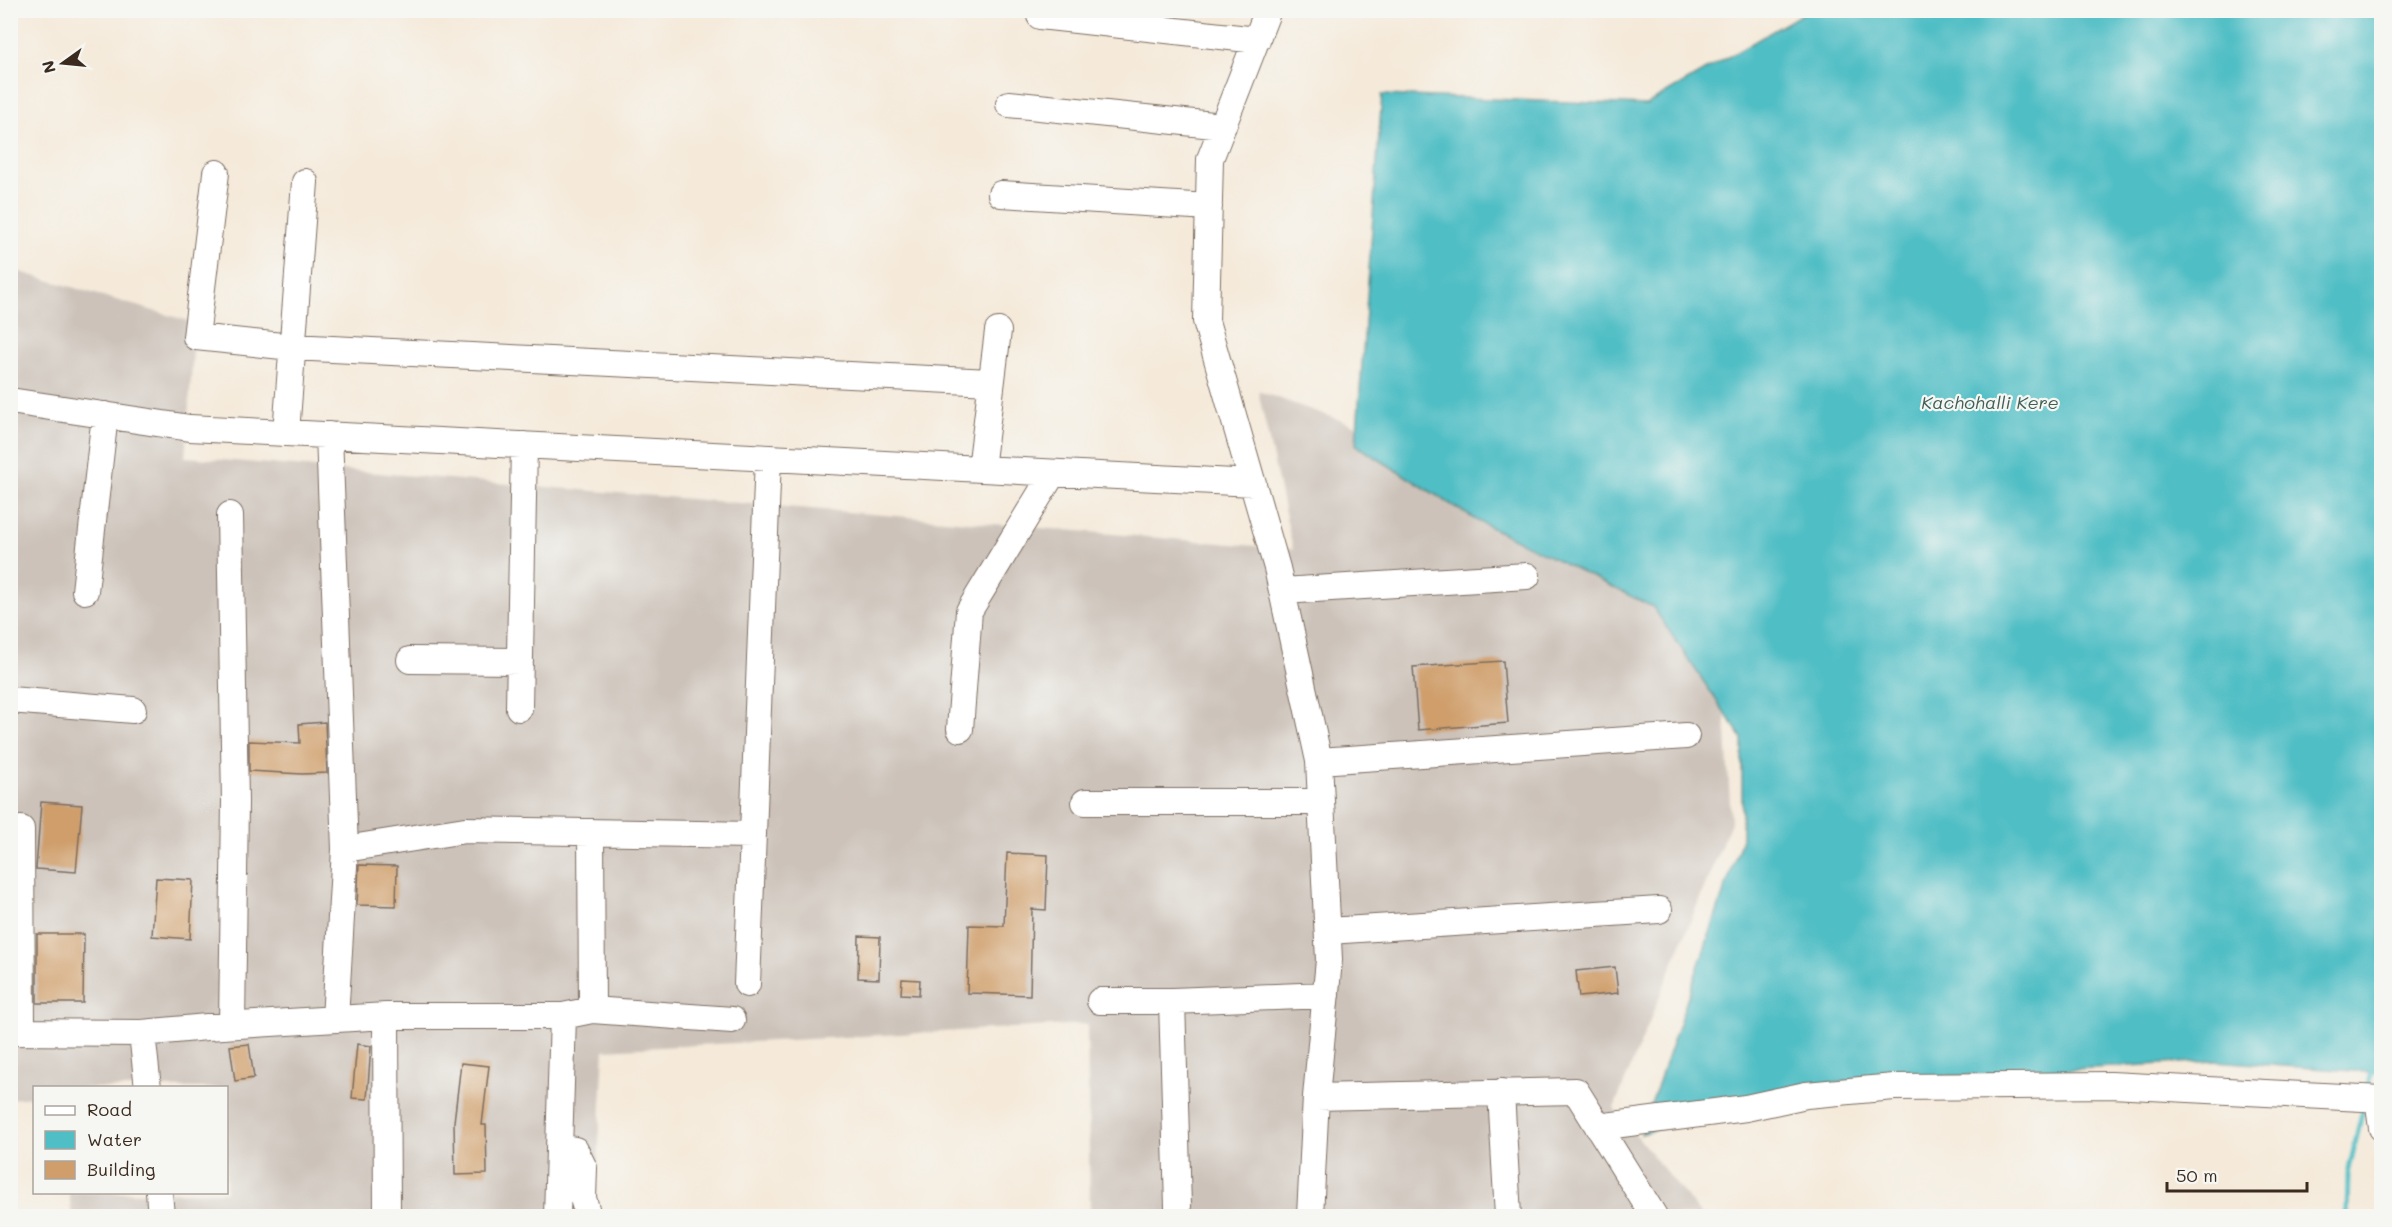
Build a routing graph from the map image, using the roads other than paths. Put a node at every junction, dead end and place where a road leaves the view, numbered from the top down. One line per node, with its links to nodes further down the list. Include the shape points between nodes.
1 (1268, 10): 3 (street)
2 (1040, 16): 3 (street)
3 (1257, 40): 5 (street)
4 (1009, 104): 5 (street)
5 (1223, 126): 9 (street, via 1210,159)
6 (216, 173): 11 (street, via 196,337)
7 (304, 182): 11 (street)
8 (1001, 194): 9 (street)
9 (1209, 207): 21 (street, via 1206,321)
10 (998, 331): 12 (street)
11 (292, 347): 12 (street); 15 (street)
12 (990, 381): 19 (street)
13 (10, 401): 14 (street)
14 (105, 415): 15 (street, via 190,428); 24 (street)
15 (286, 433): 16 (street)
16 (328, 435): 17 (street); 39 (street)
17 (524, 445): 18 (street); 27 (street)
18 (768, 458): 19 (street); 38 (street)
19 (981, 469): 20 (street)
20 (1053, 473): 21 (street); 31 (street, via 969,611)
21 (1253, 483): 25 (street)
22 (230, 515): 51 (street, via 235,802)
23 (1527, 576): 25 (street)
24 (85, 591)
25 (1282, 591): 33 (street)
26 (410, 660): 27 (street)
27 (520, 661): 29 (street)
28 (10, 700): 30 (street)
29 (519, 708)
30 (133, 710)
31 (960, 729)
32 (1686, 736): 33 (street)
33 (1319, 761): 35 (street)
34 (1085, 802): 35 (street)
35 (1321, 802): 41 (street)
36 (21, 830): 52 (street)
37 (591, 832): 38 (street); 39 (street, via 465,830); 46 (street)
38 (753, 835): 42 (street)
39 (345, 849): 49 (street)
40 (1659, 910): 41 (street)
41 (1328, 931): 43 (street)
42 (747, 984)
43 (1326, 995): 45 (street); 56 (street)
44 (1101, 1001): 45 (street)
45 (1172, 1001): 62 (street)
46 (592, 1010): 48 (street); 50 (street)
47 (386, 1016): 48 (street); 49 (street); 64 (street)
48 (563, 1016): 60 (street)
49 (335, 1019): 51 (street)
50 (732, 1020)
51 (232, 1025): 53 (street)
52 (16, 1032): 53 (street)
53 (142, 1033): 54 (street)
54 (148, 1086)
55 (1501, 1092): 56 (street); 58 (street, via 1576,1091); 68 (street)
56 (1316, 1097): 67 (street)
57 (2380, 1099): 58 (street, via 2111,1085 1894,1087 1806,1095 1746,1108); 59 (street)
58 (1598, 1127): 69 (street)
59 (2382, 1128)
60 (559, 1147): 65 (street); 66 (street, via 575,1150 584,1168 583,1198)
61 (159, 1194): 63 (street)
62 (1178, 1206)
63 (161, 1216)
64 (387, 1216)
65 (557, 1216)
66 (588, 1216)
67 (1310, 1216)
68 (1508, 1216)
69 (1654, 1216)

